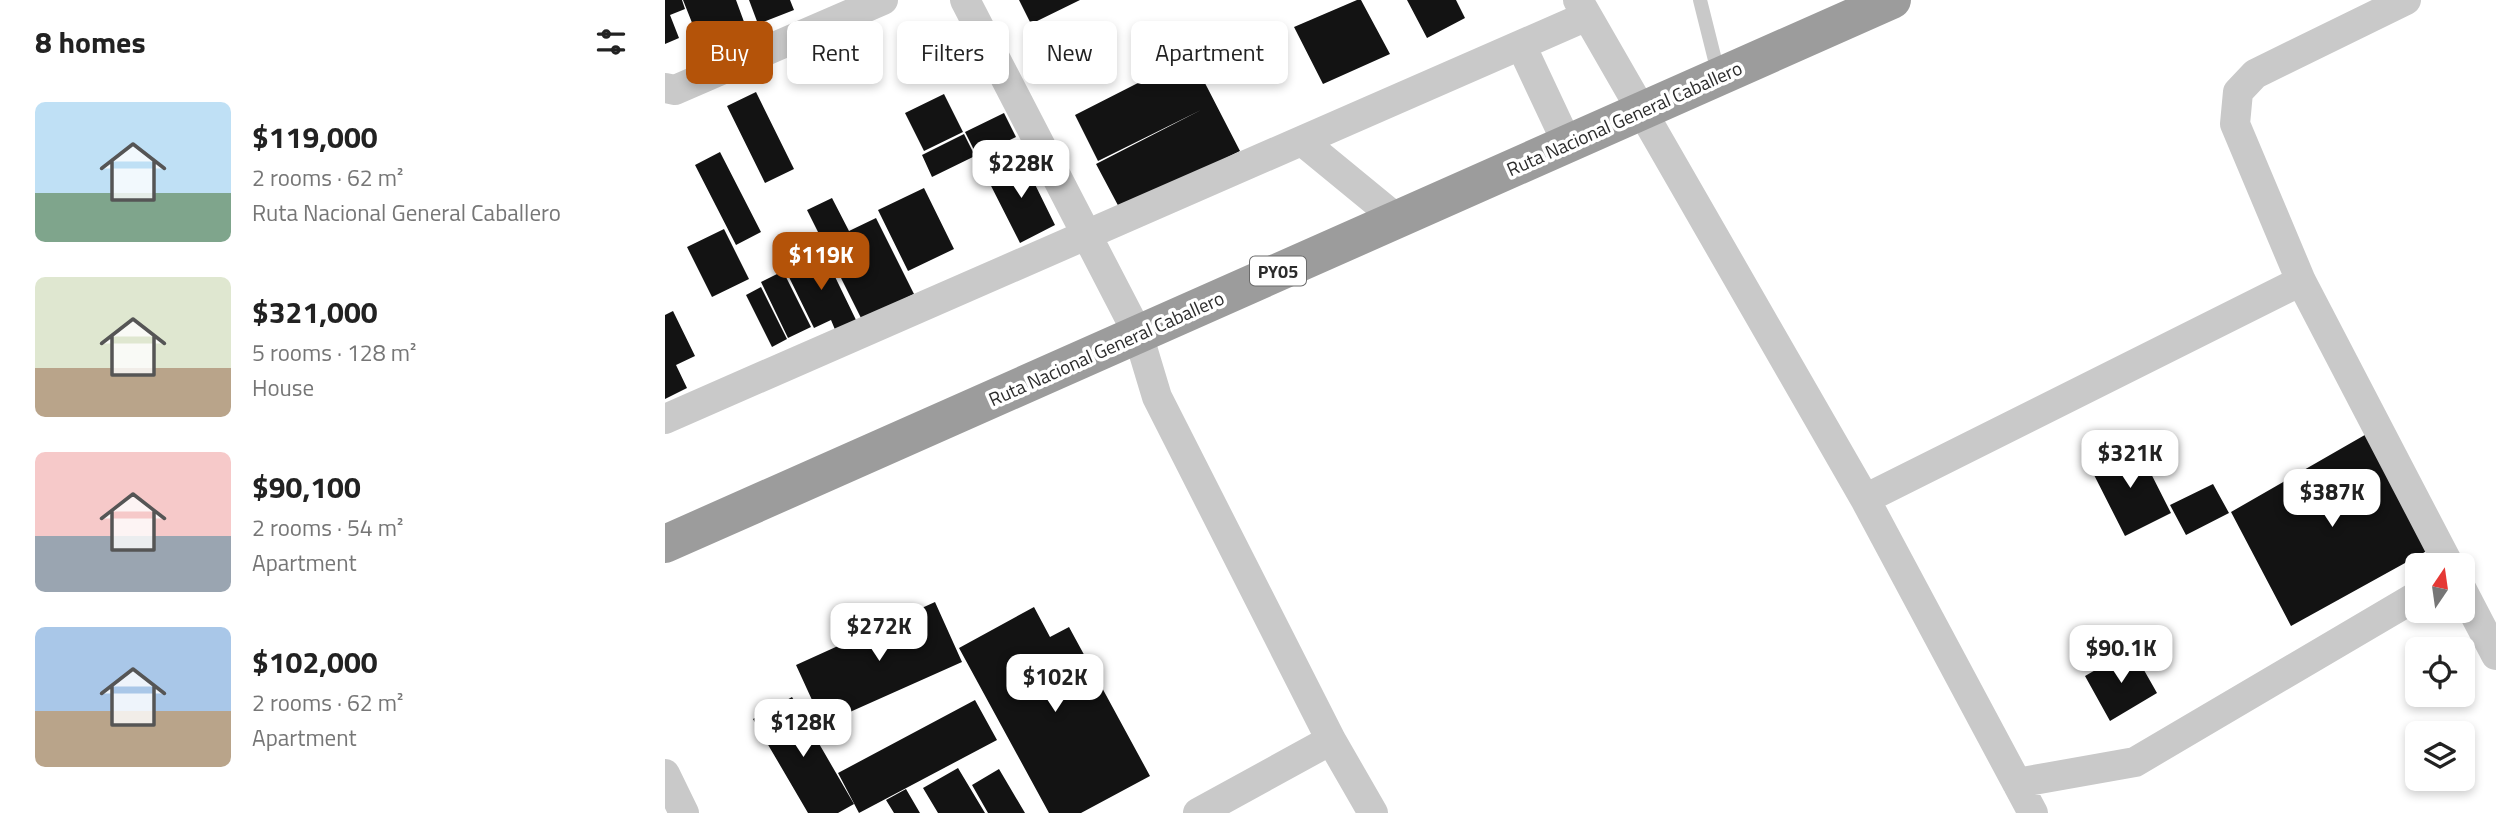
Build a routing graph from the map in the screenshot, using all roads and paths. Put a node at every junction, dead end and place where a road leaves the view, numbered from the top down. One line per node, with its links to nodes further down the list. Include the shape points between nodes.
1 (883, 0): 9 (street)
2 (965, 0): 14 (street)
3 (1700, 0): 8 (lane)
4 (1892, 0): 8 (highway, Ruta Nacional General Caballero / PY05)
5 (2406, 0): 15 (street, via 2255,74 2238,92 2235,124)
6 (1583, 8): 7 (street); 10 (street)
7 (1521, 45): 11 (street); 12 (street)
8 (1719, 76): 10 (highway, Ruta Nacional General Caballero / PY05)
9 (670, 89)
10 (1641, 110): 12 (highway, Ruta Nacional General Caballero / PY05); 18 (street)
11 (1302, 141): 13 (street); 14 (street)
12 (1567, 143): 13 (highway, Ruta Nacional General Caballero / PY05)
13 (1397, 219): 16 (highway, Ruta Nacional General Caballero / PY05)
14 (1087, 235): 16 (street); 17 (street)
15 (2301, 281): 18 (street); 20 (street)
16 (1137, 334): 19 (highway, Ruta Nacional General Caballero / PY05); 24 (street, via 1157,397)
17 (665, 419)
18 (1865, 499): 26 (street)
19 (665, 544)
20 (2443, 553)
21 (2405, 603): 26 (street, via 2135,762)
22 (2475, 615): 23 (street)
23 (2496, 655)
24 (1331, 740): 28 (street); 29 (street)
25 (665, 775): 27 (street)
26 (2017, 783): 30 (street)
27 (684, 813)
28 (1198, 813)
29 (1373, 813)
30 (2033, 813)

